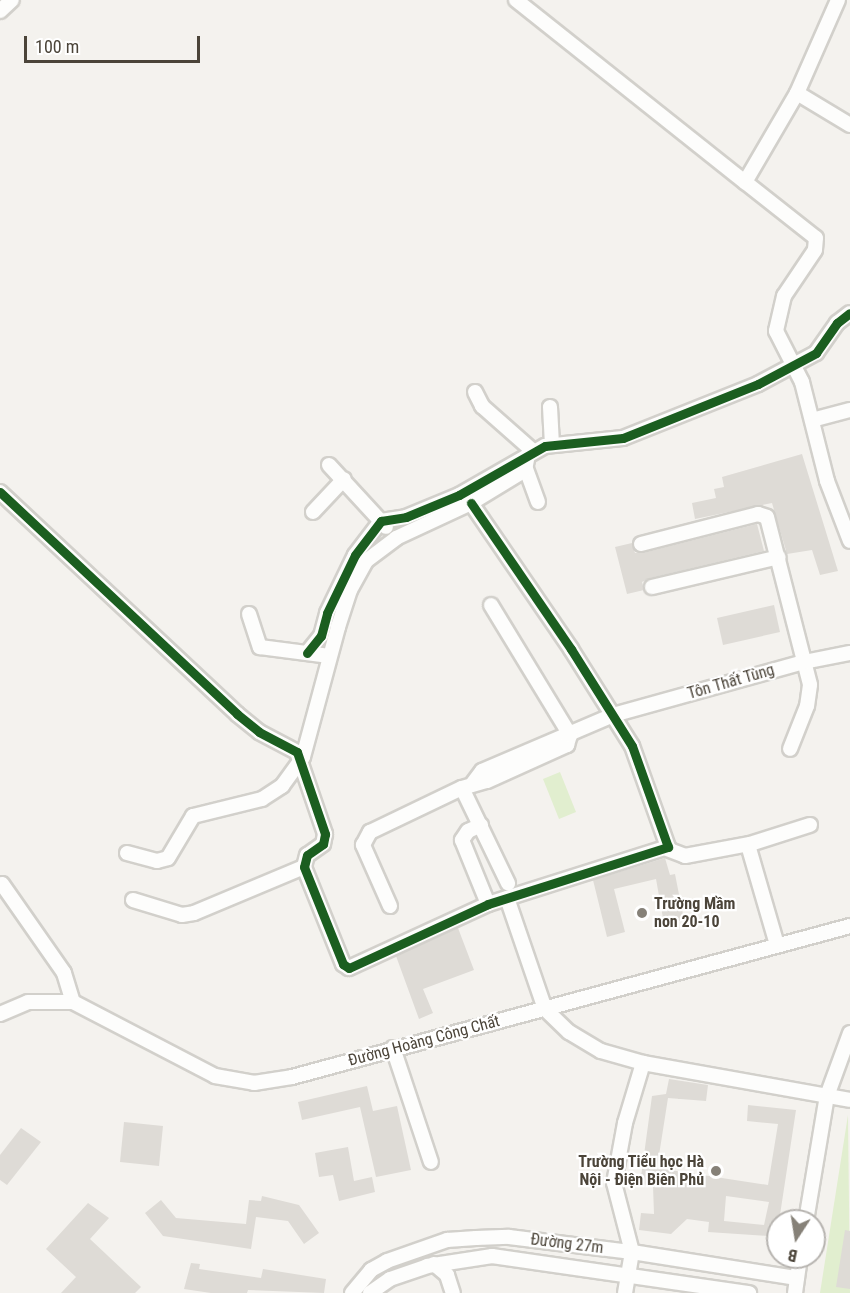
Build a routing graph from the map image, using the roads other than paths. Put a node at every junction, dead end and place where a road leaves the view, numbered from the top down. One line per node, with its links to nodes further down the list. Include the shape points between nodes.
1 (12, 0): 4 (street)
2 (516, 0): 7 (street)
3 (838, 0): 5 (street)
4 (0, 11)
5 (797, 93): 6 (street); 7 (street)
6 (850, 125)
7 (745, 182): 9 (street, via 816,238 815,250 791,283 778,312 780,343)
8 (850, 313): 9 (street, via 837,323 816,353)
9 (794, 367): 13 (street); 14 (street, via 623,438)
10 (475, 392): 15 (street, via 482,406)
11 (550, 407): 14 (street)
12 (850, 410): 13 (street)
13 (812, 420): 25 (street, via 827,481)
14 (552, 444): 15 (street)
15 (531, 452): 17 (street); 23 (street, via 474,488 406,517)
16 (329, 465): 18 (street)
17 (526, 469): 20 (street); 21 (street)
18 (344, 479): 22 (street); 23 (street)
19 (0, 492): 38 (street, via 237,714 259,732 297,752)
20 (538, 502)
21 (471, 503): 24 (street); 35 (street)
22 (313, 512)
23 (381, 521): 24 (street); 31 (street, via 355,555 327,613 321,636)
24 (396, 538): 33 (street, via 378,549 358,575)
25 (850, 541)
26 (641, 544): 27 (street, via 759,514 768,520)
27 (779, 557): 28 (street); 34 (street)
28 (652, 587)
29 (491, 605): 36 (street)
30 (249, 614): 31 (street, via 260,647)
31 (307, 653): 33 (street)
32 (850, 653): 34 (street, Tôn Thất Tùng)
33 (329, 656): 38 (street)
34 (804, 662): 35 (street, Tôn Thất Tùng); 37 (street, via 810,694)
35 (613, 716): 36 (street, Tôn Thất Tùng); 43 (street, via 632,746)
36 (570, 735): 39 (street, Tôn Thất Tùng, via 482,771)
37 (790, 749)
38 (301, 760): 44 (street, via 282,786 261,799 194,816 168,858 157,861); 45 (street, via 326,839 307,855)
39 (468, 785): 40 (street); 51 (street, Tôn Thất Tùng, via 364,837 363,844)
40 (481, 825): 46 (street); 50 (street, via 468,831 462,840)
41 (810, 825): 42 (street)
42 (748, 845): 43 (street, via 685,856); 53 (street)
43 (667, 849): 48 (street)
44 (127, 853)
45 (304, 867): 49 (street, via 194,913 182,915); 50 (street, via 343,964 349,968)
46 (508, 883)
47 (2, 884): 54 (street, via 64,973)
48 (507, 898): 50 (street); 55 (street)
49 (133, 900)
50 (488, 904)
51 (390, 906)
52 (850, 926): 53 (street, Đường Hoàng Công Chất)
53 (777, 945): 55 (street, Đường Hoàng Công Chất)
54 (73, 1002): 56 (street, Đường Hoàng Công Chất, via 28,1002); 58 (street, Đường Hoàng Công Chất, via 167,1053 234,1081 254,1083 292,1077)
55 (545, 1009): 58 (street, Đường Hoàng Công Chất); 59 (street, via 569,1032 602,1050)
56 (0, 1014)
57 (850, 1033): 60 (street)
58 (393, 1048): 62 (street)
59 (643, 1063): 60 (street); 64 (street, via 625,1123 614,1184)
60 (827, 1096): 61 (street); 63 (street)
61 (850, 1100)
62 (431, 1162)
63 (808, 1209)
64 (632, 1252): 65 (street, Đường 27m); 68 (street); 71 (street, Đường 27m, via 509,1237 447,1240 414,1249 370,1270)
65 (700, 1263): 69 (street, Đường 27m); 70 (street)
66 (434, 1264): 68 (street, Đường 27m, via 469,1257 522,1258); 72 (street, Đường 27m, via 390,1278); 73 (street, via 447,1275)
67 (798, 1269): 69 (street)
68 (629, 1274): 70 (street, Đường 27m); 74 (street)
69 (797, 1278): 76 (street)
70 (697, 1284): 75 (street, Đường 27m)
71 (352, 1293)
72 (370, 1293)
73 (453, 1293)
74 (625, 1293)
75 (749, 1293)
76 (795, 1293)

